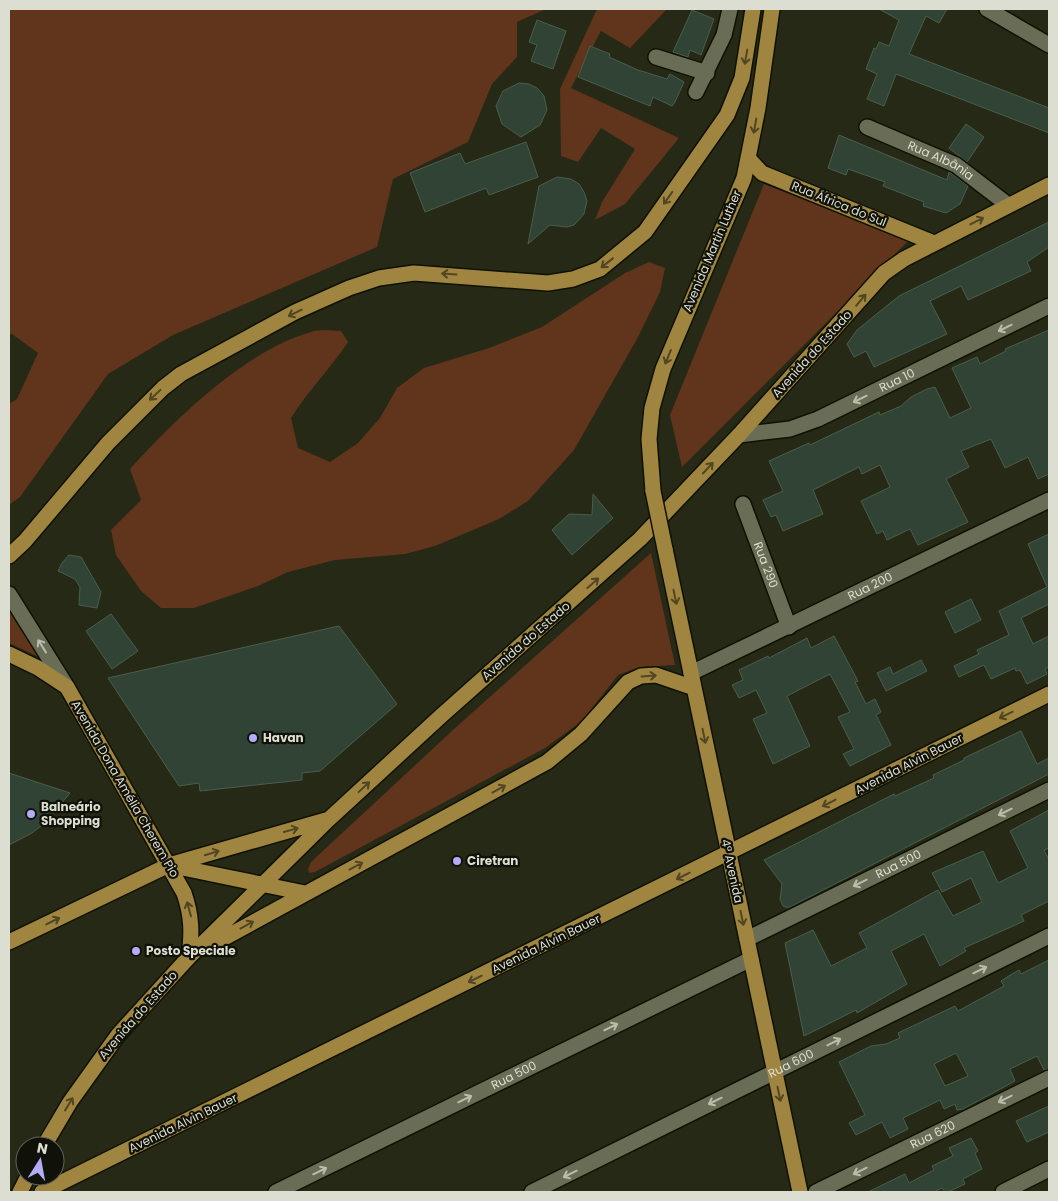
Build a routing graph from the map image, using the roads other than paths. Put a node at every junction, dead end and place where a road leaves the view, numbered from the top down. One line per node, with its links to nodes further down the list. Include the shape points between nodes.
1 (730, 9): 7 (street, via 724,35)
2 (753, 9): 19 (main road, one-way to 19, via 742,78 727,115 644,232 600,269 573,279 548,283 423,273 379,278 295,312 181,374 162,388 108,443 25,542)
3 (772, 9): 10 (main road, Avenida Martin Luther, one-way to 10)
4 (987, 9): 5 (street)
5 (1049, 45)
6 (656, 57): 7 (street)
7 (707, 73): 8 (street)
8 (696, 92)
9 (867, 127): 12 (street, Rua Albânia, via 956,165)
10 (749, 159): 13 (main road, Rua África do Sul, via 762,173); 18 (main road, Avenida Martin Luther, one-way to 18, bridge, via 734,205 662,369 652,408 649,431 653,491)
11 (1049, 185): 12 (main road, Avenida do Estado)
12 (1008, 205): 13 (main road, Avenida do Estado, one-way to 12)
13 (934, 243): 15 (main road, Avenida do Estado, one-way to 13, via 884,273)
14 (1049, 306): 15 (street, Rua 10, one-way to 15, via 818,419 790,429)
15 (739, 435): 27 (main road, Avenida do Estado, one-way to 15, via 440,716 607,570)
16 (1049, 500): 21 (street, Rua 200)
17 (744, 504): 21 (street, Rua 290)
18 (665, 549): 23 (main road, 4ª Avenida, one-way to 23)
19 (9, 556)
20 (9, 594): 24 (street, one-way to 20)
21 (789, 627): 23 (street, Rua 200)
22 (9, 654): 24 (main road, Avenida Dona Amélia Cherem Pio)
23 (693, 681): 28 (main road, 4ª Avenida, one-way to 28); 31 (main road, one-way to 23, via 547,762 581,734 628,682 641,676 656,675)
24 (67, 687): 29 (main road, Avenida Dona Amélia Cherem Pio)
25 (1049, 694): 28 (main road, Avenida Alvin Bauer, one-way to 28)
26 (1049, 790): 33 (street, Rua 500, one-way to 33)
27 (328, 820): 29 (main road, one-way to 27); 30 (main road, Avenida do Estado)
28 (729, 854): 33 (main road, 4ª Avenida, one-way to 33); 41 (main road, Avenida Alvin Bauer, one-way to 41)
29 (169, 865): 30 (main road); 34 (main road, one-way to 29); 35 (main road, Avenida Dona Amélia Cherem Pio, one-way to 29, via 190,912)
30 (263, 884): 31 (main road); 35 (main road, Avenida do Estado)
31 (305, 893): 35 (main road, one-way to 31)
32 (1049, 936): 37 (street, Rua 600, one-way to 32)
33 (747, 939): 36 (main road, 4ª Avenida)
34 (9, 942)
35 (189, 957): 39 (main road, Avenida do Estado, one-way to 35, via 113,1042)
36 (751, 959): 37 (main road, 4ª Avenida); 42 (street, Rua 500, one-way to 36)
37 (775, 1072): 43 (street, Rua 600, one-way to 43); 44 (main road, 4ª Avenida, one-way to 44)
38 (1049, 1078): 45 (street, Rua 620, one-way to 45)
39 (50, 1136)
40 (1049, 1169): 46 (street)
41 (42, 1192)
42 (276, 1192)
43 (532, 1192)
44 (800, 1192)
45 (816, 1192)
46 (1003, 1192)

